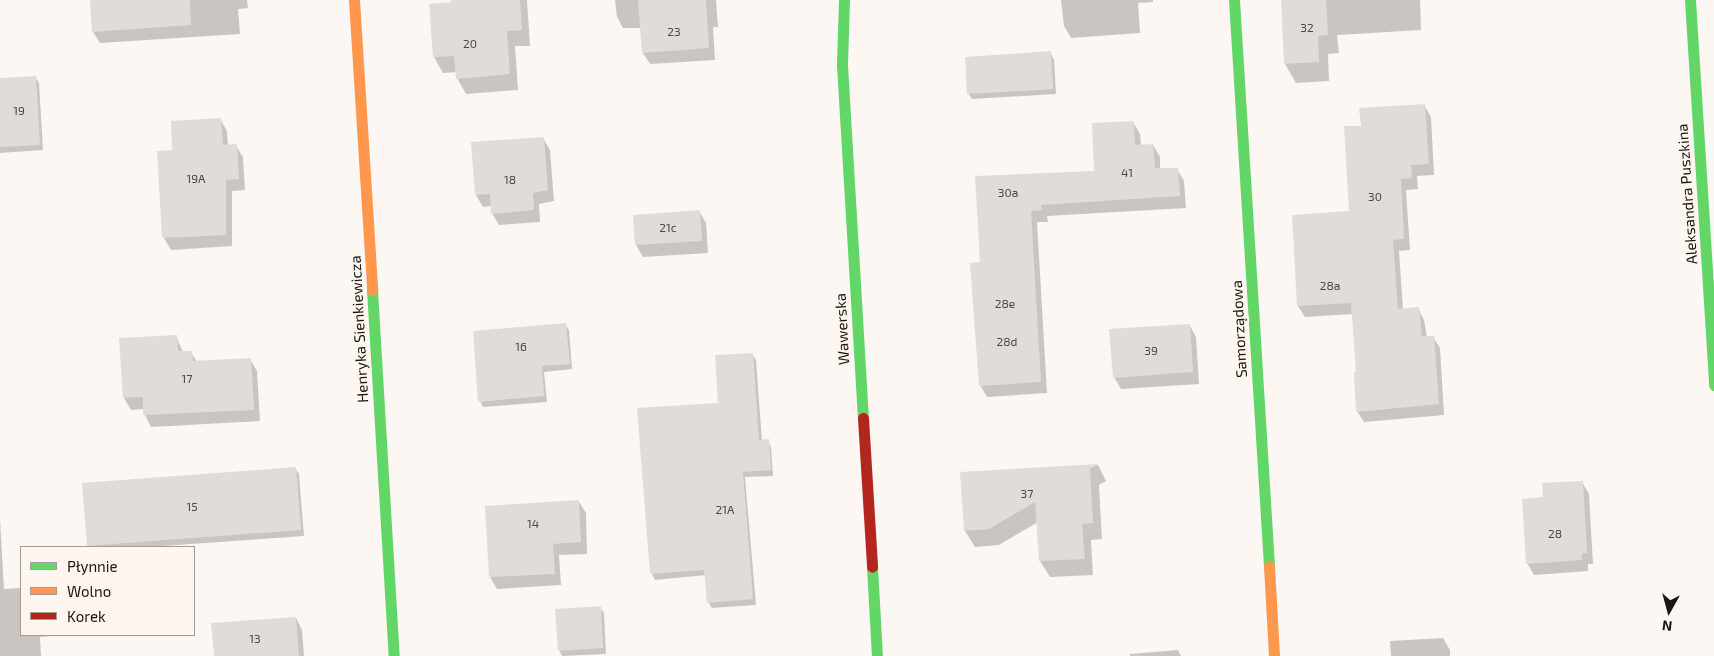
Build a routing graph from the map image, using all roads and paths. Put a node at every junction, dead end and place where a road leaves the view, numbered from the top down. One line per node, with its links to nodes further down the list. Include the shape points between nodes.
1 (354, 0): 6 (street, Henryka Sienkiewicza)
2 (844, 0): 7 (street, Wawerska, via 842,65)
3 (1234, 0): 8 (street, Samorządowa)
4 (1690, 0): 5 (street, Aleksandra Puszkina)
5 (1714, 385)
6 (394, 656)
7 (877, 656)
8 (1274, 656)

